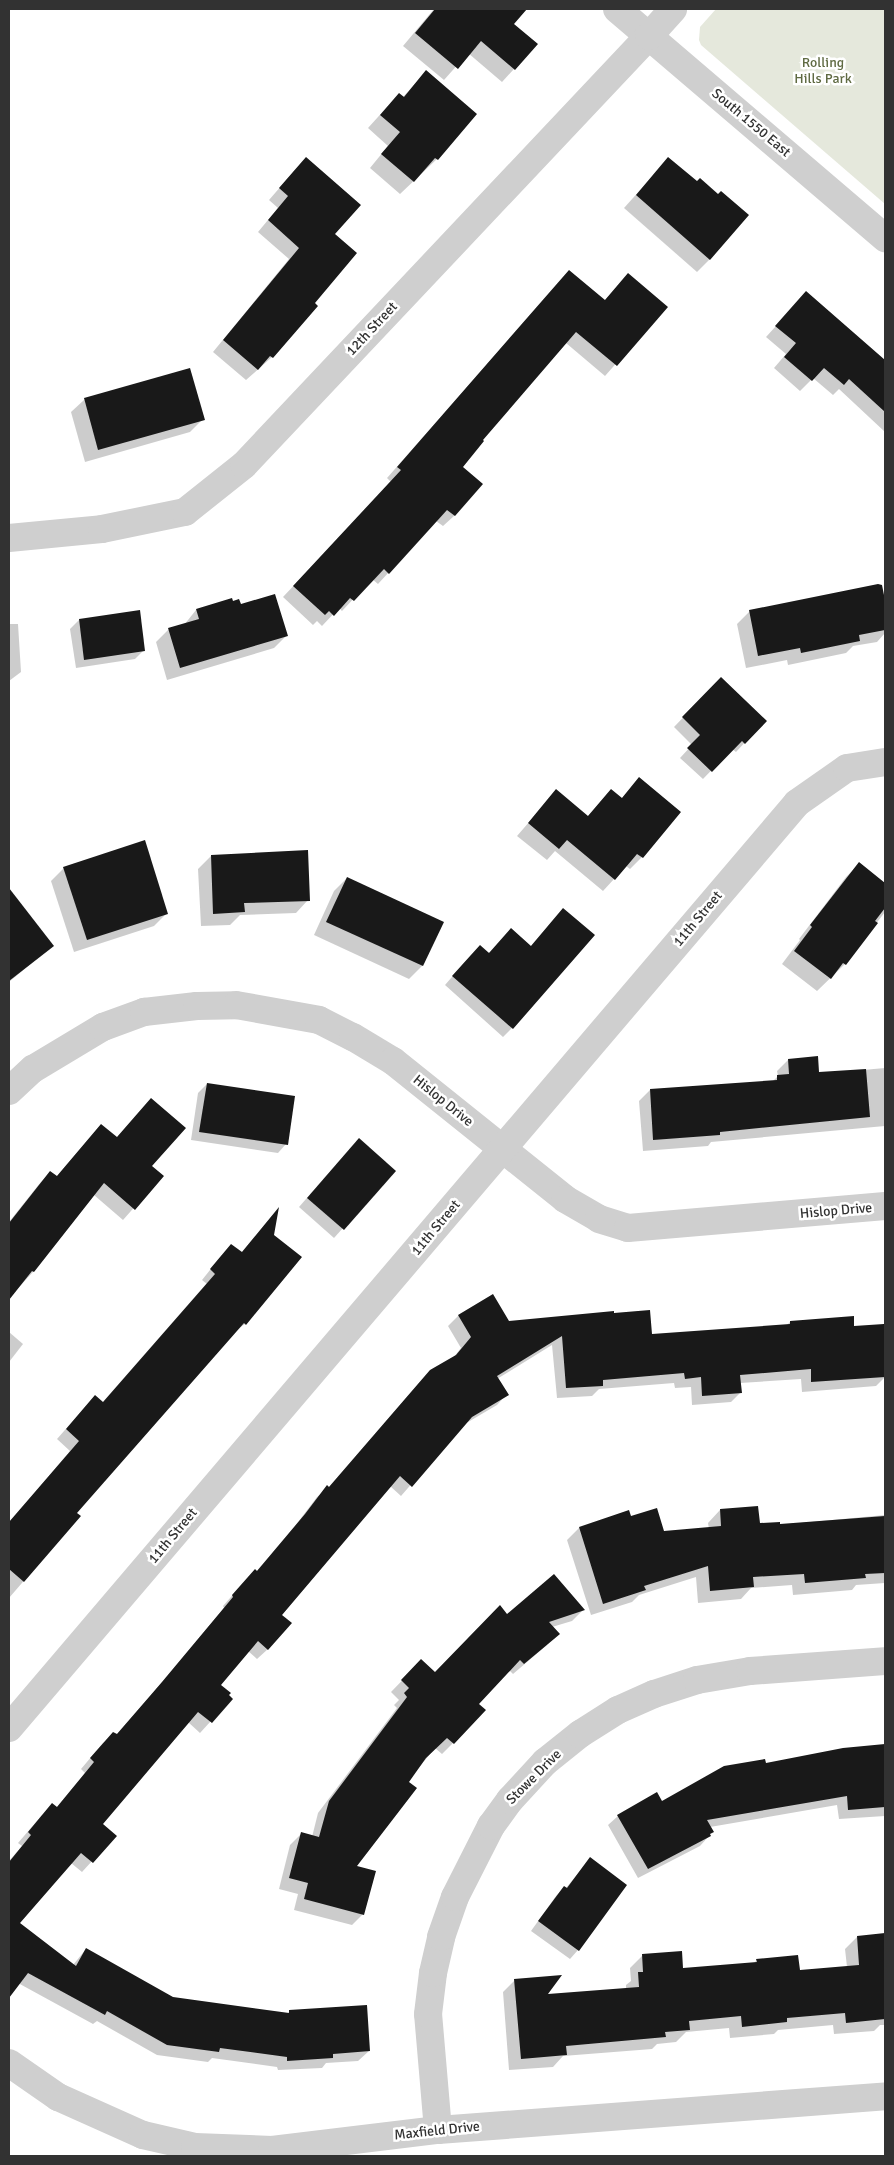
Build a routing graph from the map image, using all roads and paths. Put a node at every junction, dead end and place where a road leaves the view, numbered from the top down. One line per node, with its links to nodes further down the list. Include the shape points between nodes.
1 (616, 9): 3 (street, South 1550 East)
2 (673, 9): 3 (street, 12th Street)
3 (649, 36): 4 (street, South 1550 East); 5 (street, 12th Street, via 244,464 185,512 102,529)
4 (885, 238)
5 (9, 538)
6 (885, 762): 8 (street, 11th Street, via 847,768 797,802)
7 (9, 1091): 8 (street, Hislop Drive, via 33,1068 103,1027 144,1012 236,1005 319,1020 353,1037 393,1061)
8 (503, 1149): 9 (street, Hislop Drive, via 565,1199 599,1219 628,1228); 11 (street, 11th Street)
9 (885, 1206)
10 (885, 1661): 14 (street, Stowe Drive, via 750,1671 697,1680 618,1710 545,1762 491,1826 455,1897 441,1937 432,1973 428,2014)
11 (9, 1728)
12 (9, 2063): 14 (street, Maxfield Drive, via 58,2097 106,2120 143,2135 195,2147 272,2150)
13 (885, 2096): 14 (street, Maxfield Drive)
14 (438, 2130)

